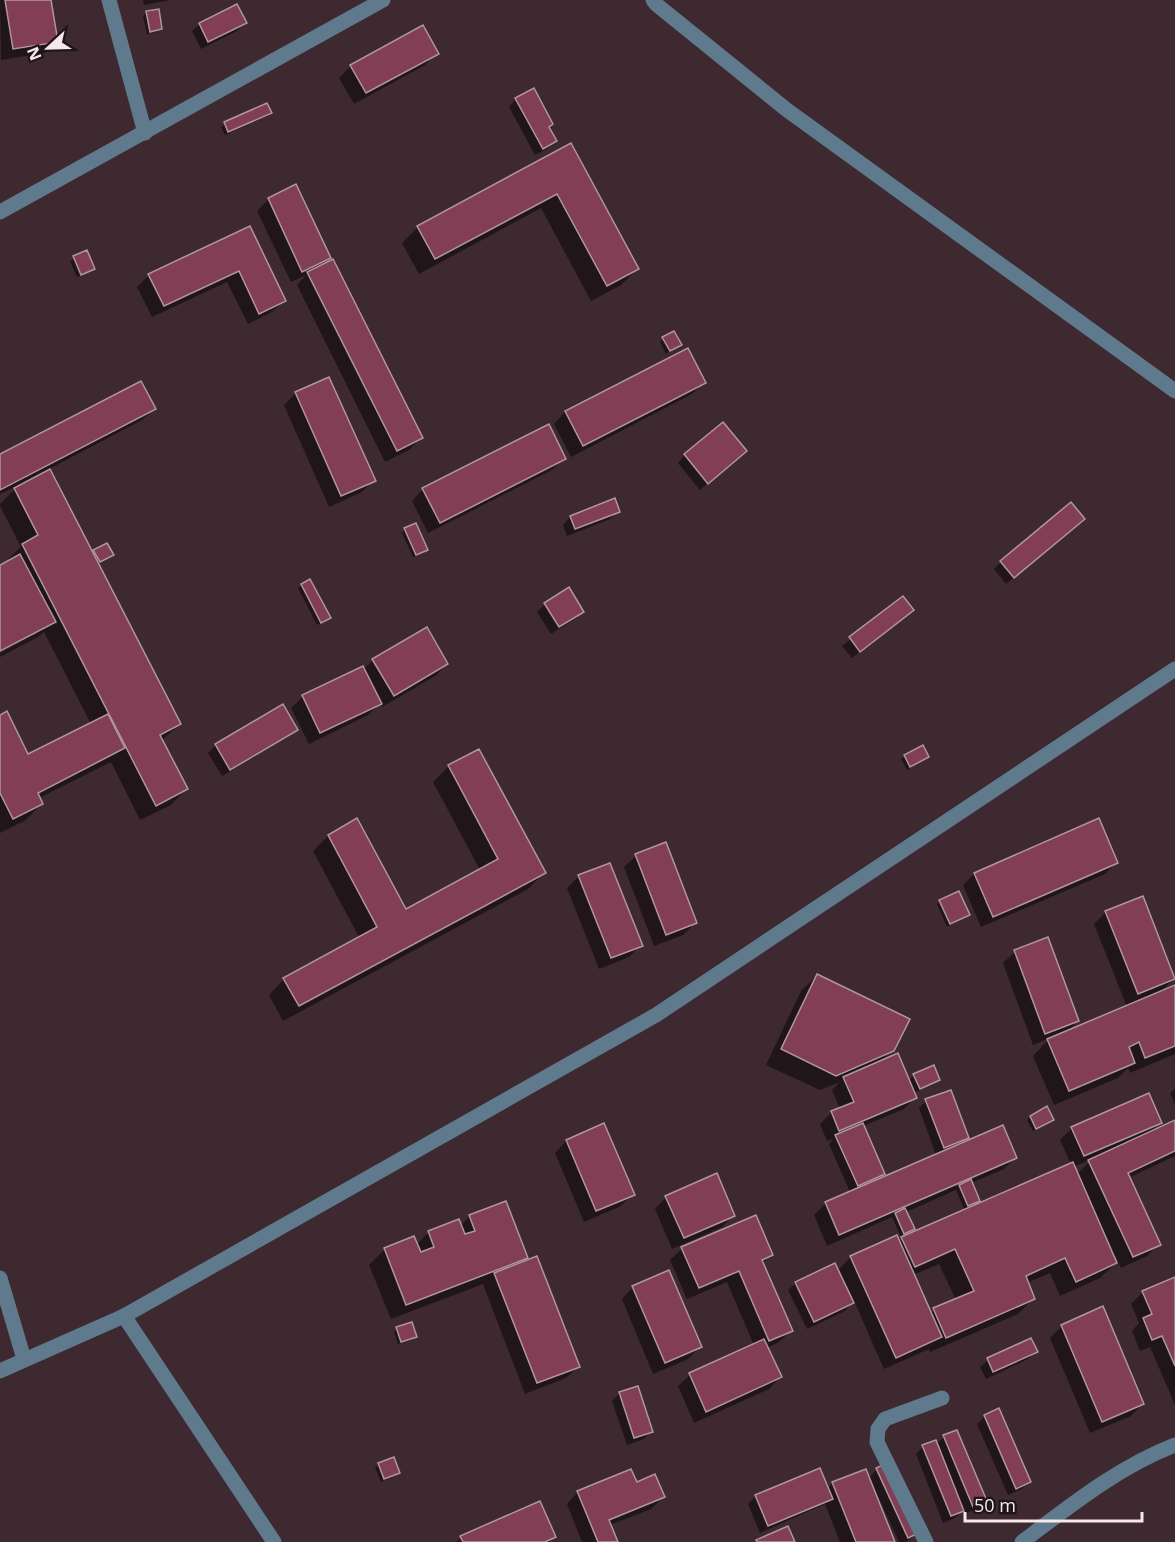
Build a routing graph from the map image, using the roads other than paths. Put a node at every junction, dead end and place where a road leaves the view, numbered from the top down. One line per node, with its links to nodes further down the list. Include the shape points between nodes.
1 (109, 0): 4 (street)
2 (383, 0): 4 (street)
3 (653, 0): 6 (street, via 788,110)
4 (144, 133): 5 (street)
5 (0, 213)
6 (1175, 391)
7 (1175, 669): 9 (street, via 656,1015)
8 (0, 1278): 10 (street)
9 (124, 1316): 10 (street); 14 (street)
10 (24, 1359): 11 (street)
11 (0, 1371)
12 (942, 1398): 15 (street, via 885,1419 878,1429 877,1442)
13 (1175, 1445): 16 (street, via 1095,1487)
14 (274, 1542)
15 (926, 1542)
16 (1022, 1542)

